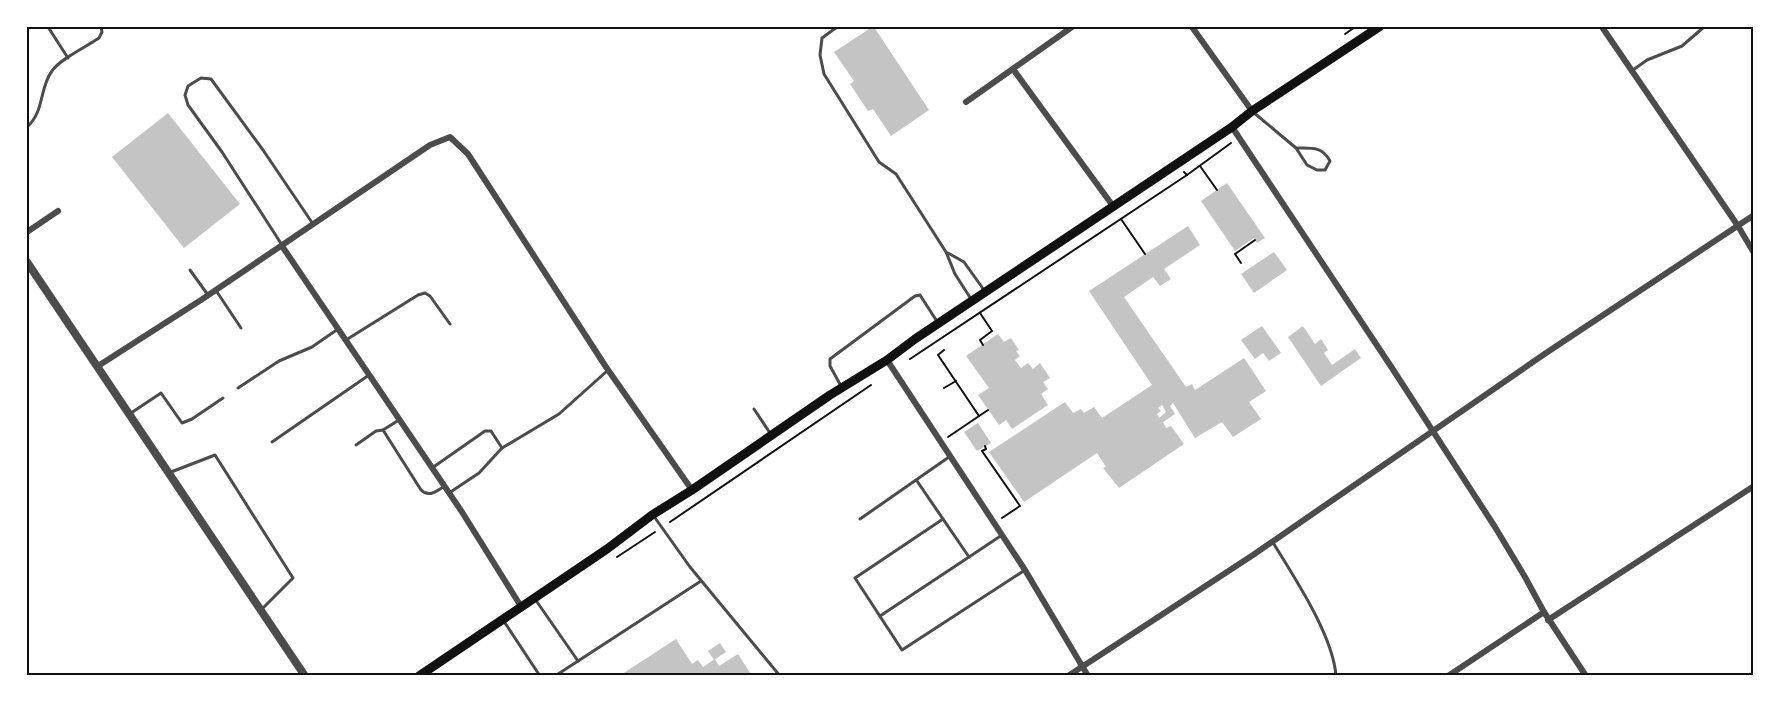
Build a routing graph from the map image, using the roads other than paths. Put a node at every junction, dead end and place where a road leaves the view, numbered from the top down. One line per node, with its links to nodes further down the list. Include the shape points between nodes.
1 (48, 27): 9 (lane)
2 (101, 27): 9 (lane, via 99,38)
3 (837, 27): 24 (lane, via 822,38 824,74 879,162 896,174)
4 (1072, 27): 10 (street)
5 (1192, 27): 13 (street)
6 (1379, 27): 13 (main road)
7 (1602, 27): 11 (street)
8 (1704, 27): 11 (lane, via 1682,46)
9 (68, 58): 14 (lane, via 47,78 35,120)
10 (1013, 69): 12 (street); 17 (street)
11 (1631, 71): 21 (street)
12 (966, 102)
13 (1252, 111): 15 (main road); 16 (lane)
14 (27, 127)
15 (1232, 127): 17 (main road); 48 (street)
16 (1296, 148): 16 (lane, via 1307,165 1325,170 1330,161 1325,153 1318,148)
17 (1113, 206): 29 (main road)
18 (58, 211): 22 (street)
19 (1754, 215): 21 (street)
20 (313, 224): 23 (street); 23 (lane, via 211,79 201,78 188,86 188,105); 39 (street, via 430,145 450,137 468,154)
21 (1738, 226): 25 (street); 48 (street)
22 (27, 232)
23 (282, 246): 28 (street); 35 (street)
24 (946, 252): 29 (lane, via 964,262); 31 (lane)
25 (1754, 253)
26 (27, 262): 38 (street)
27 (190, 270): 30 (lane)
28 (216, 290): 30 (street); 34 (lane)
29 (985, 292): 31 (main road)
30 (208, 295): 38 (street)
31 (972, 301): 32 (main road)
32 (939, 323): 37 (main road); 42 (lane, via 920,295 915,296 830,359)
33 (450, 324): 36 (lane, via 425,293)
34 (241, 328)
35 (338, 329): 36 (street); 41 (lane)
36 (346, 340): 40 (street)
37 (887, 360): 42 (main road); 53 (street)
38 (98, 366): 45 (street)
39 (608, 369): 52 (lane, via 559,414); 59 (street)
40 (370, 375): 46 (street); 50 (lane)
41 (238, 388)
42 (842, 388): 49 (main road)
43 (223, 398): 45 (lane, via 182,423 161,393)
44 (754, 409): 49 (lane)
45 (129, 414): 55 (street)
46 (399, 420): 47 (lane); 54 (street)
47 (383, 430): 51 (lane); 57 (lane, via 425,494)
48 (1431, 431): 65 (street); 72 (street)
49 (771, 435): 59 (main road)
50 (272, 442)
51 (356, 445)
52 (502, 448): 54 (lane, via 491,431 485,431); 60 (lane, via 478,473)
53 (950, 456): 56 (lane); 64 (street)
54 (432, 468): 57 (street)
55 (168, 473): 71 (street); 71 (lane, via 215,455 293,578)
56 (917, 481): 62 (lane); 63 (lane)
57 (444, 486): 60 (street)
58 (1754, 486): 75 (street)
59 (692, 490): 61 (main road)
60 (449, 493): 70 (street)
61 (652, 515): 68 (lane); 69 (main road)
62 (860, 519)
63 (943, 519): 66 (lane); 73 (lane, via 855,578)
64 (1002, 535): 66 (lane); 67 (street)
65 (1272, 541): 77 (street); 85 (lane, via 1334,654)
66 (969, 557): 73 (lane)
67 (1025, 570): 73 (lane, via 902,650); 77 (street)
68 (701, 580): 76 (lane); 82 (lane)
69 (535, 599): 70 (main road); 76 (lane)
70 (522, 608): 74 (main road)
71 (261, 610): 78 (street)
72 (1544, 612): 75 (street); 86 (street)
73 (880, 616)
74 (502, 620): 79 (main road); 80 (lane)
75 (1548, 620): 87 (street)
76 (578, 661): 81 (lane)
77 (1082, 666): 83 (street); 84 (street)
78 (305, 676)
79 (419, 676)
80 (540, 676)
81 (555, 676)
82 (780, 676)
83 (1068, 676)
84 (1088, 676)
85 (1336, 676)
86 (1448, 676)
87 (1586, 676)

